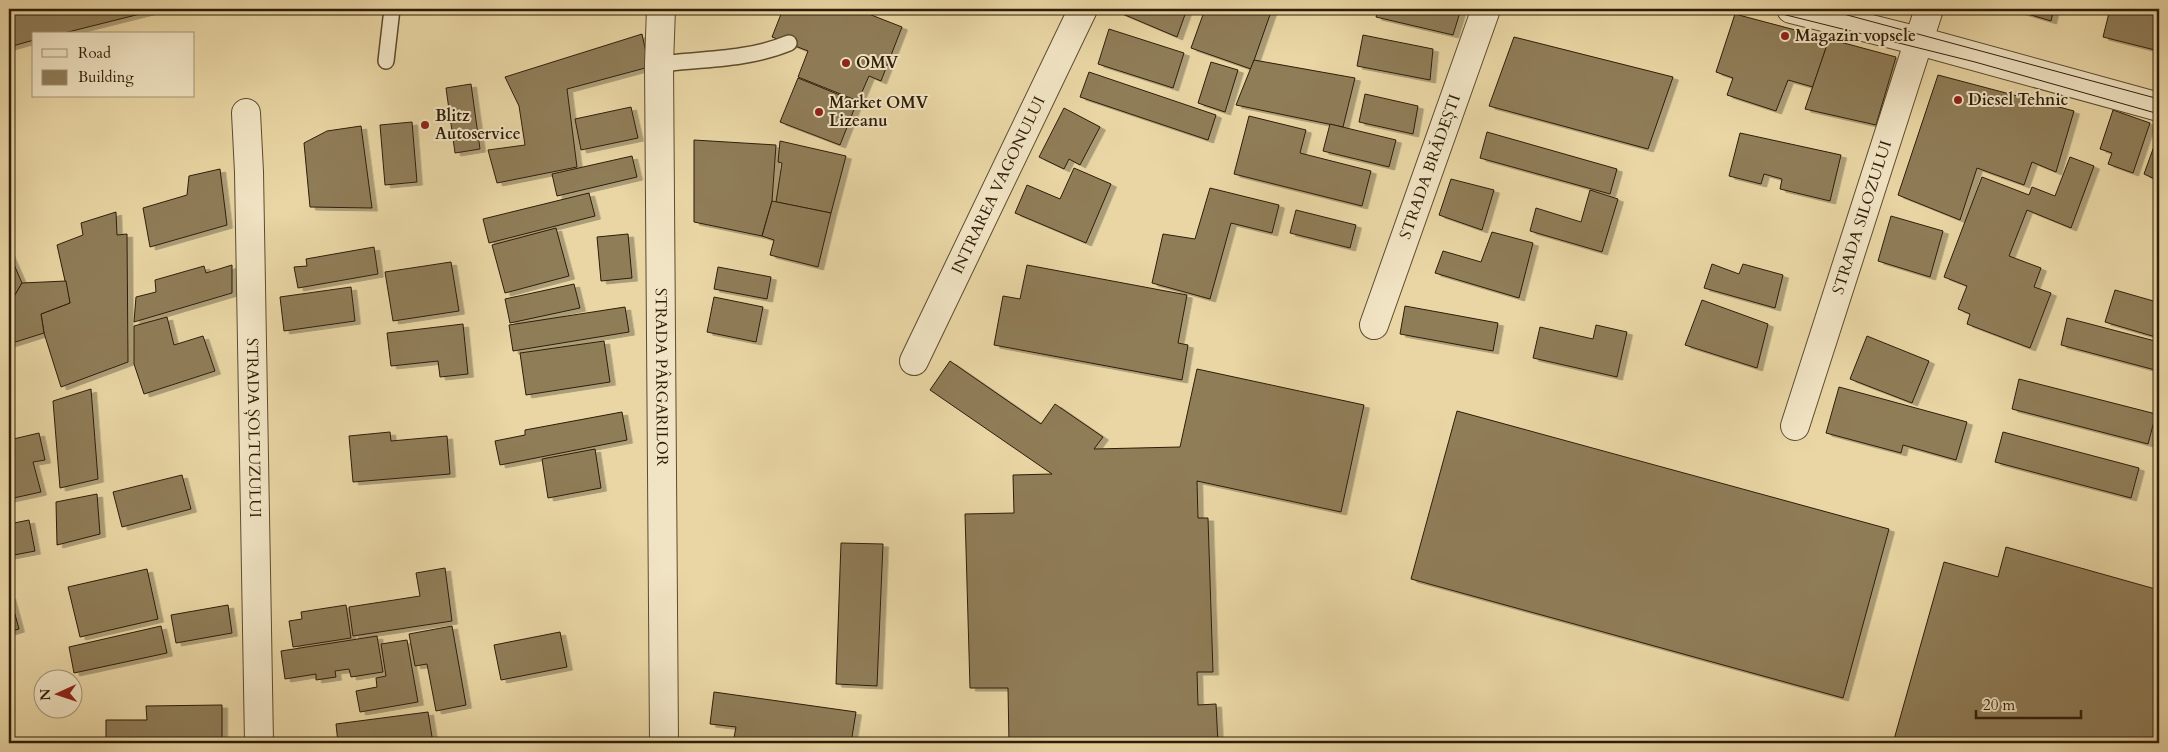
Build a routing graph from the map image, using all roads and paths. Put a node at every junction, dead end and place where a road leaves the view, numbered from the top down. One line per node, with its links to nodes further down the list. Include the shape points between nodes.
1 (392, 9): 9 (lane)
2 (661, 9): 10 (street, STRADA PÂRGARILOR)
3 (1083, 9): 14 (street, INTRAREA VAGONULUI)
4 (1486, 9): 13 (street, STRADA BRĂDEȘTI)
5 (1792, 9): 7 (street)
6 (1929, 9): 7 (street, STRADA SILOZULUI)
7 (1919, 41): 11 (street); 15 (street, STRADA SILOZULUI)
8 (789, 43): 10 (lane, via 735,57)
9 (386, 61)
10 (659, 64): 17 (street, STRADA PÂRGARILOR)
11 (2159, 107)
12 (246, 113): 16 (street, STRADA ȘOLTUZULUI)
13 (1374, 325)
14 (914, 361)
15 (1795, 426)
16 (259, 743)
17 (664, 743)

